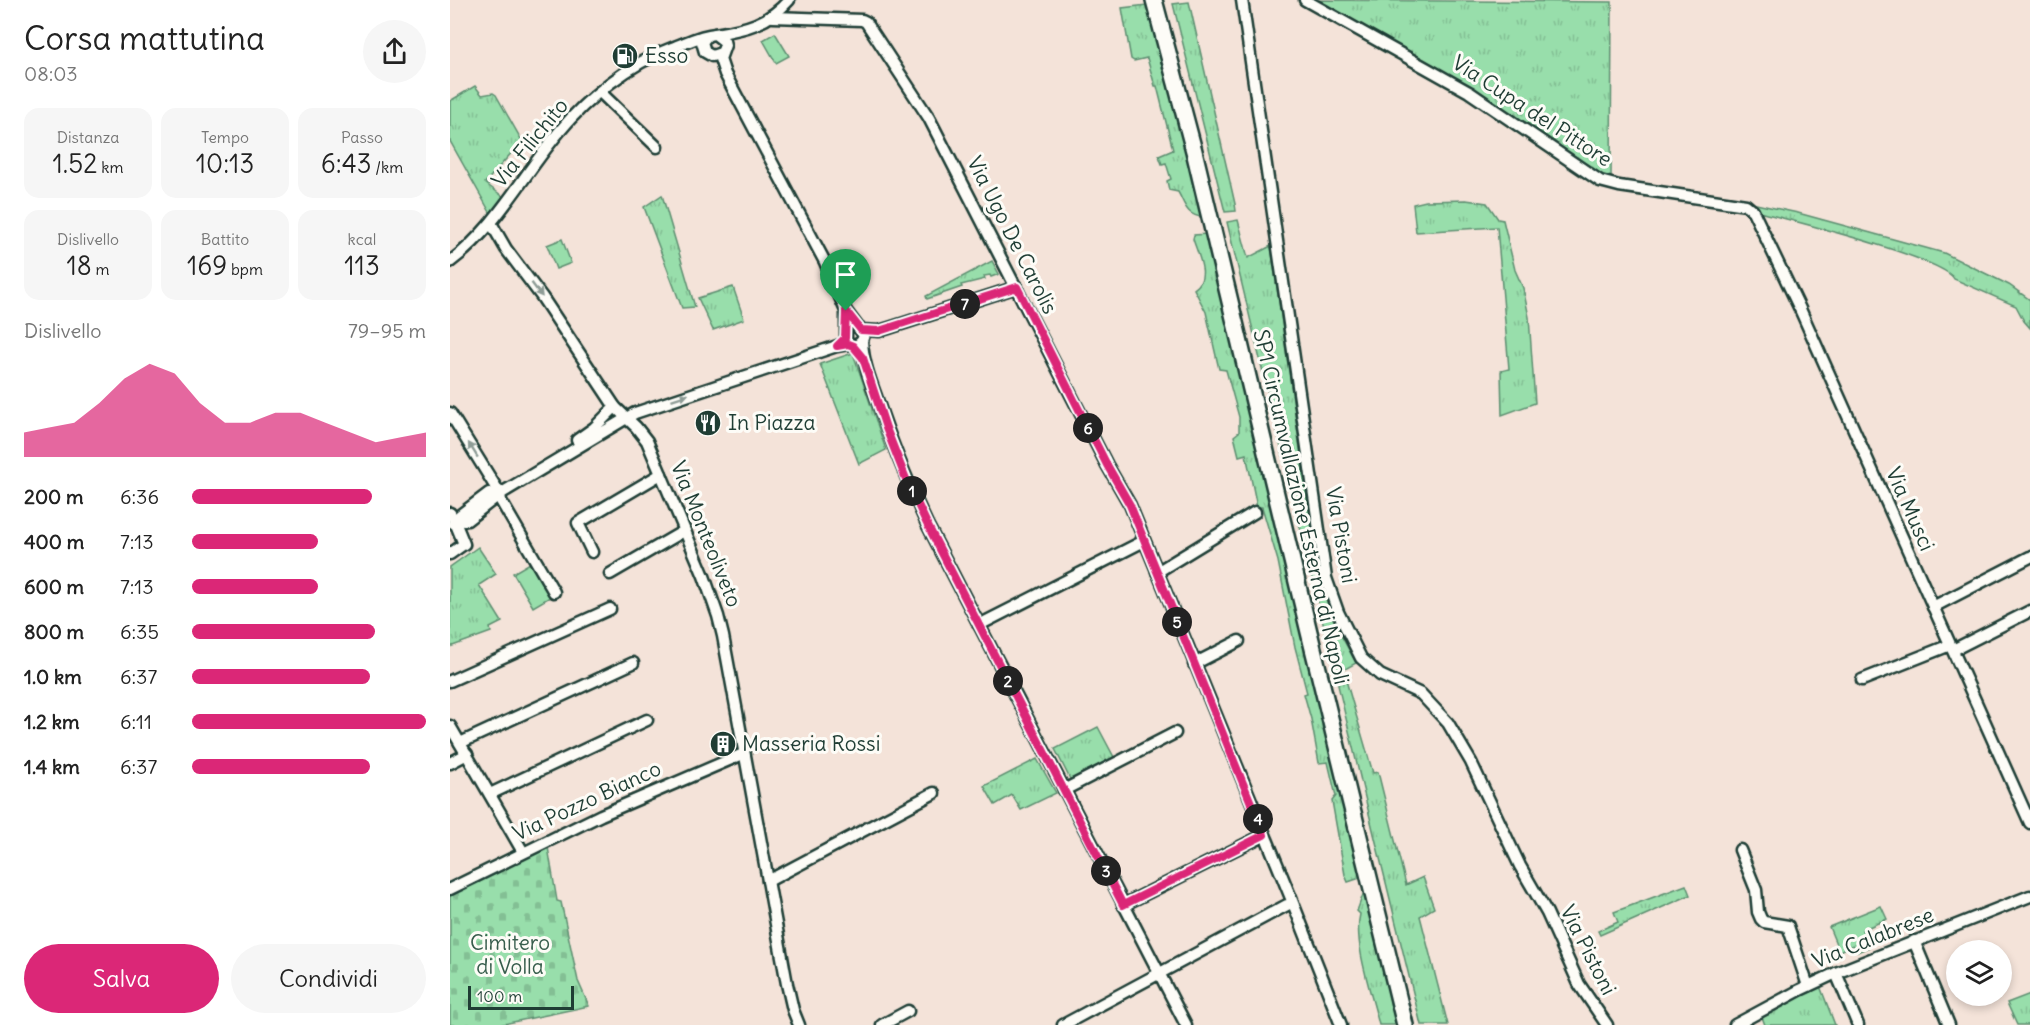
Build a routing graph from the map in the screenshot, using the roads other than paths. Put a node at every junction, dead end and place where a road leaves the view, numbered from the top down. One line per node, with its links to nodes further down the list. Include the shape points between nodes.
1 (789, 0): 6 (street, Via Filichito)
2 (1154, 0): 77 (highway, SP1 Circumvallazione Esterna di Napoli)
3 (1164, 0): 78 (highway, SP1 Circumvallazione Esterna di Napoli)
4 (1242, 0): 79 (street, Via Pistoni, via 1326,578 1361,658 1380,675 1421,694 1448,723 1547,913 1579,984)
5 (1305, 0): 15 (street, Via Cupa del Pittore, via 1469,92 1600,181 1746,206)
6 (773, 17): 7 (street, Via Filichito); 20 (street, Via Ugo De Carolis, via 866,22 929,117)
7 (739, 29): 8 (street, Via Filichito); 10 (street, Via Filichito)
8 (711, 35): 9 (street, Via Filichito); 10 (street, via 722,38); 11 (street, via 702,42)
9 (682, 44): 11 (street, Via Filichito); 13 (street, Via Filichito, via 633,67)
10 (723, 49): 11 (street, via 716,56); 12 (street, via 721,64)
11 (706, 51): 12 (street)
12 (725, 74): 21 (street, via 818,248 846,311)
13 (600, 92): 14 (street); 16 (street, Via Filichito, via 560,131)
14 (657, 147)
15 (1753, 211): 38 (street, Via Musci)
16 (491, 223): 17 (street, Via Filichito); 18 (street, Via Monteoliveto)
17 (481, 235): 18 (street); 19 (street, Via Filichito)
18 (502, 243): 22 (street, Via Monteoliveto, one-way to 22)
19 (450, 262)
20 (1017, 287): 21 (street); 31 (street, Via Ugo De Carolis, via 1130,505)
21 (853, 338): 24 (street, one-way to 21, via 642,410); 41 (street, via 906,479)
22 (615, 407): 24 (street, Via Monteoliveto); 27 (street, via 586,434)
23 (450, 413): 25 (street)
24 (626, 419): 26 (street, Via Monteoliveto, via 647,441); 27 (street)
25 (454, 430): 27 (street, one-way to 25)
26 (661, 474): 30 (street, Via Monteoliveto); 32 (street, via 578,523)
27 (498, 491): 29 (street); 37 (street)
28 (1255, 512): 35 (street)
29 (452, 520): 33 (street, via 464,544)
30 (684, 531): 36 (street); 53 (street, Via Monteoliveto, via 718,616)
31 (1144, 541): 35 (street, Via Ugo De Carolis); 41 (street)
32 (592, 552)
33 (450, 554)
34 (2030, 557): 38 (street)
35 (1157, 572): 45 (street, Via Ugo De Carolis)
36 (610, 574)
37 (554, 592)
38 (1933, 607): 43 (street, Via Musci)
39 (610, 609): 47 (street)
40 (2030, 611): 43 (street)
41 (979, 625): 55 (street)
42 (1239, 641): 45 (street)
43 (1951, 647): 46 (street); 58 (street, Via Musci)
44 (633, 663): 51 (street)
45 (1194, 664): 59 (street, Via Ugo De Carolis)
46 (1862, 680)
47 (450, 681)
48 (647, 720): 57 (street)
49 (450, 726): 51 (street)
50 (1174, 733): 55 (street)
51 (460, 743): 52 (street)
52 (467, 754): 54 (street); 57 (street)
53 (743, 754): 61 (street, Via Pozzo Bianco); 62 (street, Via Monteoliveto)
54 (450, 763)
55 (1064, 790): 65 (street)
56 (934, 793): 62 (street)
57 (490, 794): 61 (street)
58 (2030, 823)
59 (1264, 835): 65 (street); 76 (street, Via Ugo De Carolis)
60 (1740, 850): 70 (street, via 1756,890 1759,916 1764,922 1788,926)
61 (522, 852): 63 (street, Via Pozzo Bianco)
62 (768, 881): 72 (street, Via Monteoliveto, via 787,984)
63 (450, 889)
64 (2030, 896): 67 (street, Via Calabrese)
65 (1123, 905): 69 (street)
66 (1287, 905): 69 (street)
67 (1914, 941): 68 (street, Via Calabrese); 82 (street)
68 (1836, 973): 70 (street, Via Calabrese); 81 (street)
69 (1159, 974): 74 (street); 75 (street)
70 (1808, 986): 80 (street, Via Calabrese)
71 (908, 1011): 73 (street)
72 (799, 1025)
73 (882, 1025)
74 (1063, 1025)
75 (1186, 1025)
76 (1341, 1025)
77 (1405, 1025)
78 (1414, 1025)
79 (1607, 1025)
80 (1735, 1025)
81 (1858, 1025)
82 (1949, 1025)

